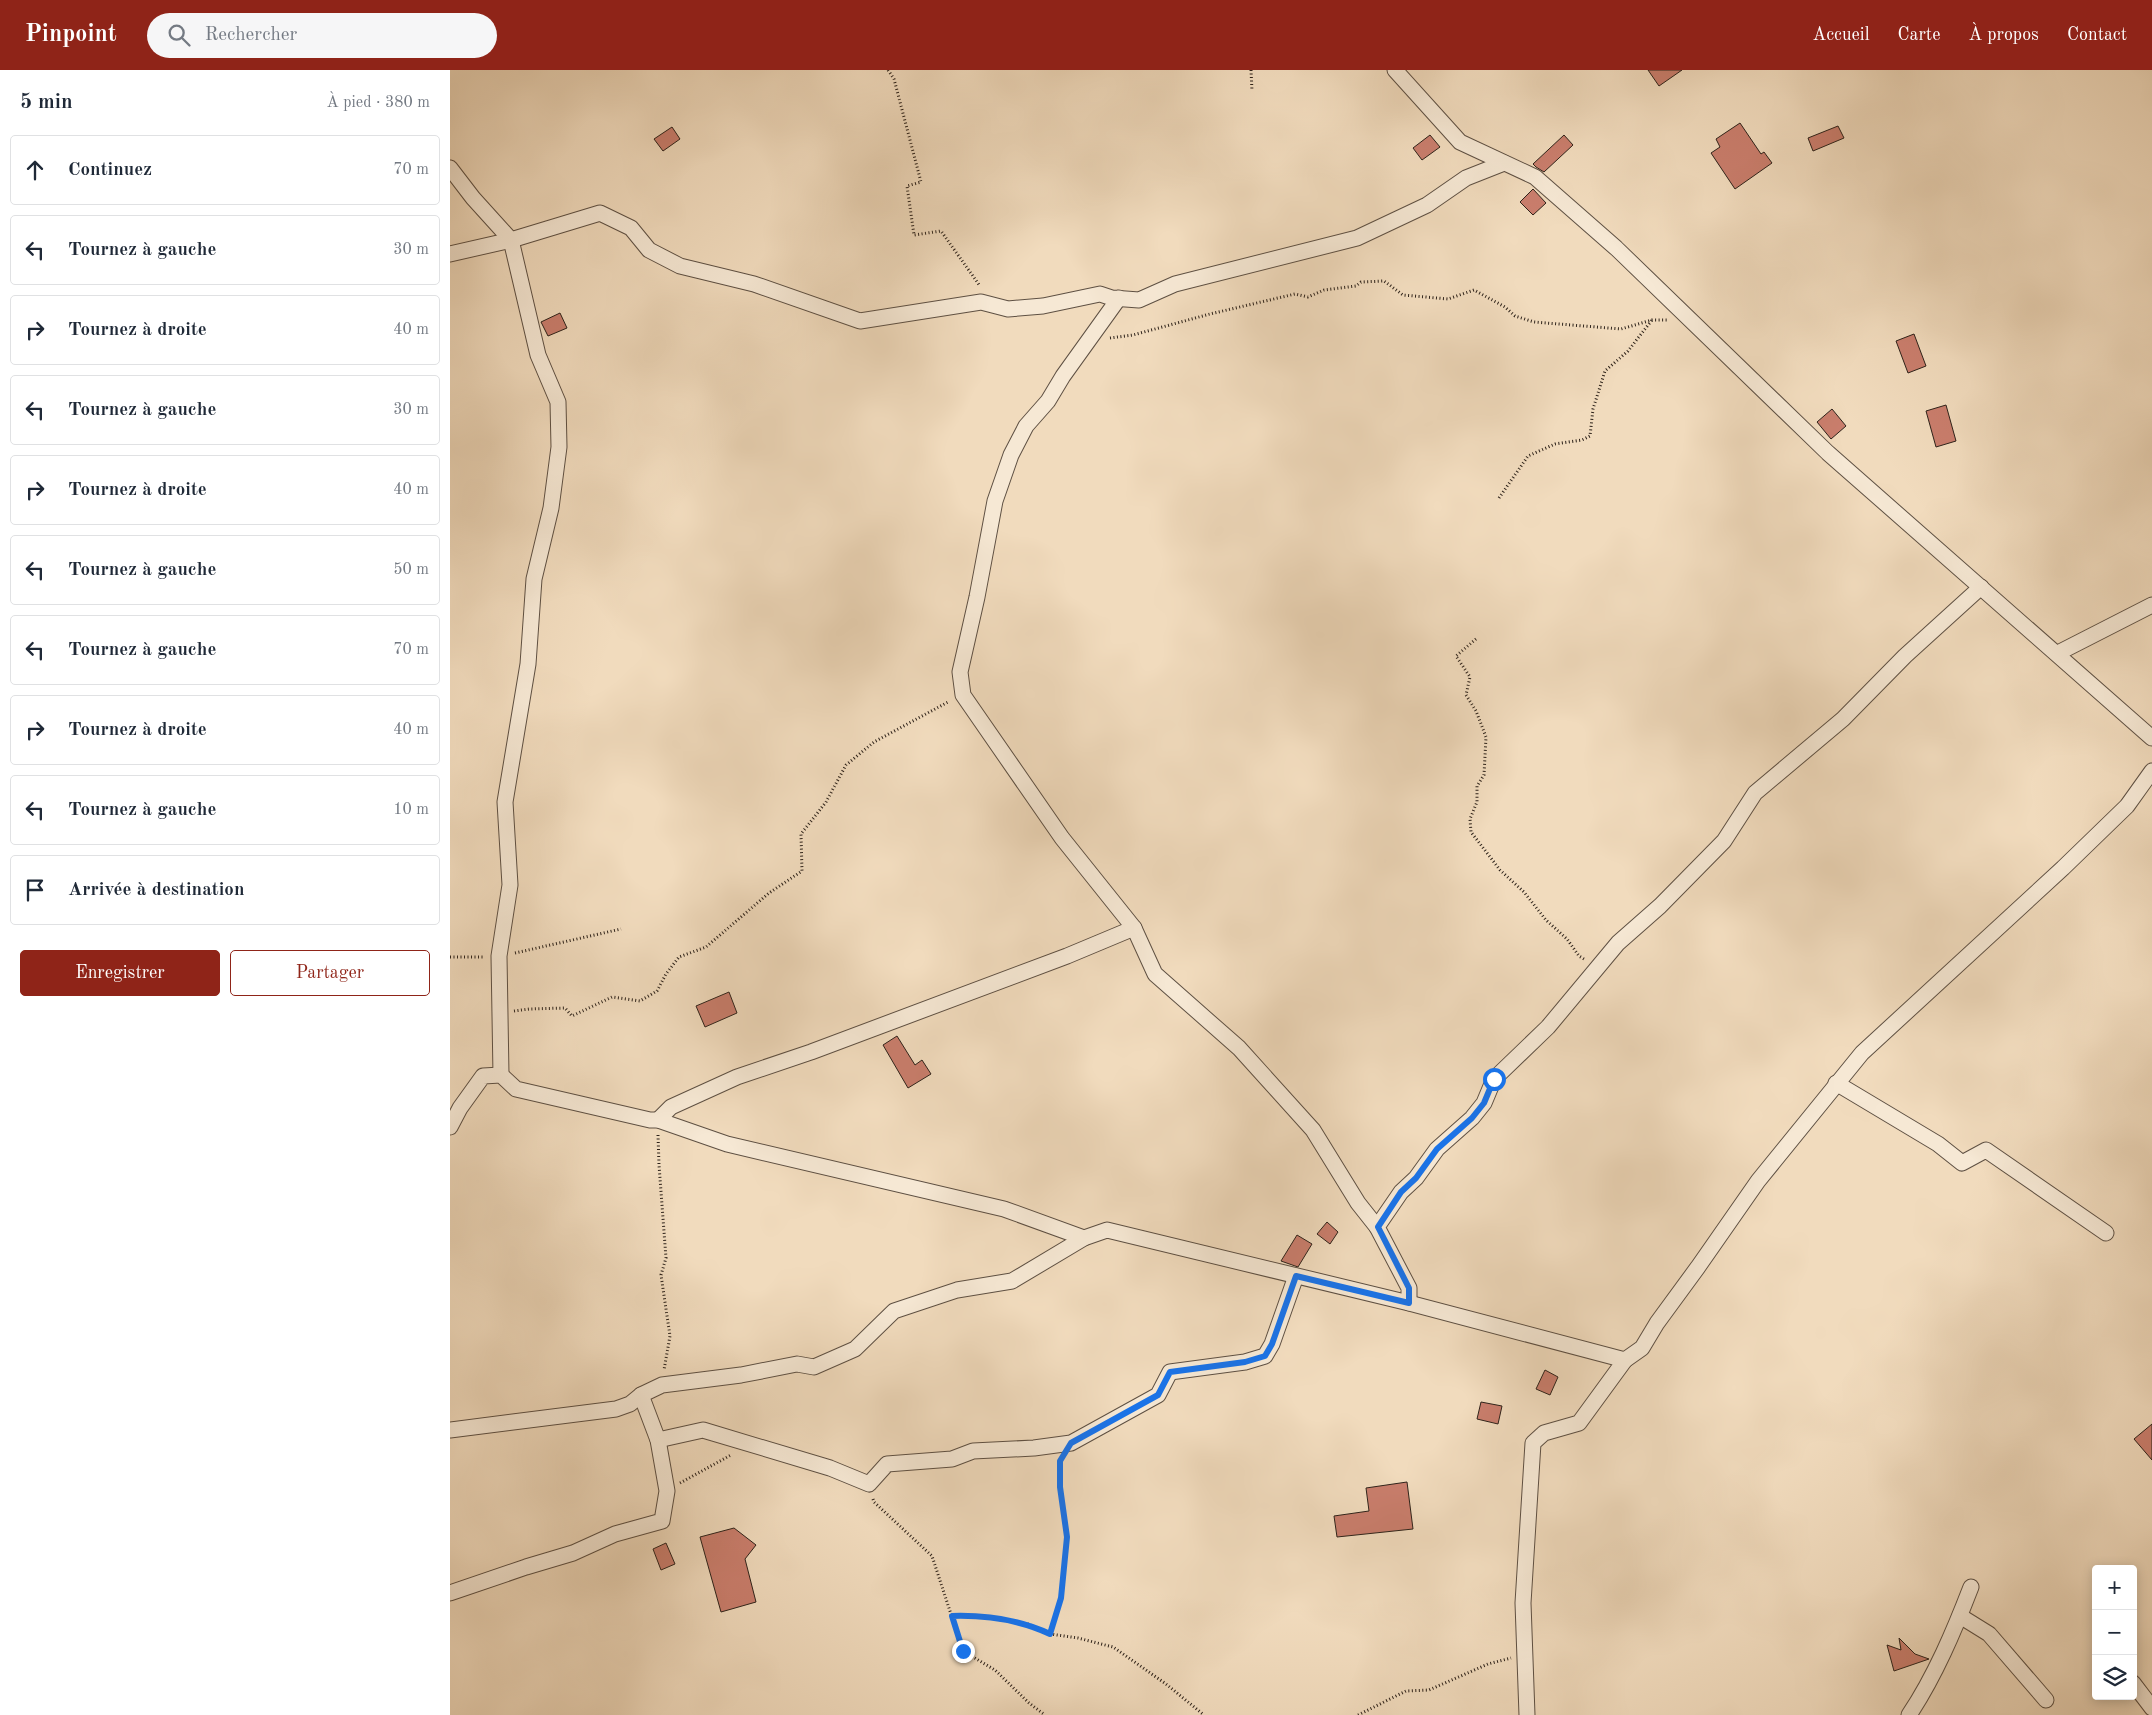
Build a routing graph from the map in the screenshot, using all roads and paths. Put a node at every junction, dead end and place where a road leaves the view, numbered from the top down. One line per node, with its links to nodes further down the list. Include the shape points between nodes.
1 (888, 70): 10 (path, via 894,79 921,182 907,186 914,235 940,231)
2 (1251, 70): 4 (path)
3 (1395, 70): 5 (street, via 1460,142)
4 (1252, 90)
5 (1504, 163): 9 (street, via 1466,178 1427,205 1357,238 1175,284 1139,300); 12 (street, via 1535,177 1616,248)
6 (450, 168): 7 (street)
7 (511, 240): 8 (street); 10 (street, via 600,213 631,228 649,250 680,266 754,284 860,321 981,302); 24 (street, via 538,354 558,402 559,447 551,508 534,579 528,664 505,802 510,885)
8 (450, 254)
9 (1119, 298): 10 (street, via 1100,294 1043,306 1008,309); 13 (street)
10 (993, 305)
11 (1652, 320): 12 (path); 13 (path, via 1621,329 1534,322 1515,316 1474,290 1448,299 1402,295 1384,281 1361,282 1308,297 1295,294 1133,335); 14 (path, via 1628,350 1605,371 1593,409 1590,436 1555,444 1528,456)
12 (1690, 320): 15 (street, via 1828,453)
13 (1088, 341): 19 (street, via 1048,401 1026,426 994,501 960,672)
14 (1499, 498)
15 (1981, 587): 18 (street); 26 (street, via 1905,656 1843,719 1755,793 1724,841 1618,943)
16 (2152, 605): 18 (street)
17 (1476, 638): 26 (path, via 1456,656 1470,677 1466,695 1486,737 1484,775 1477,786 1477,802 1470,819 1471,832 1500,870 1568,939 1579,956)
18 (2058, 654): 20 (street)
19 (963, 695): 22 (street, via 1062,838); 27 (path, via 874,742 846,765 826,802 801,834 802,871 769,893 706,947 679,957 657,991 640,1001 612,997 572,1016 565,1008)
20 (2152, 738)
21 (2152, 771): 29 (street, via 2127,806 1862,1053)
22 (1134, 928): 30 (street, via 1067,956 737,1077 672,1107); 32 (street, via 1156,974 1239,1048 1312,1130 1358,1203)
23 (621, 929): 24 (path)
24 (499, 956): 25 (path); 27 (street)
25 (450, 957)
26 (1598, 967): 32 (street, via 1548,1027 1494,1079 1484,1103 1437,1149 1416,1178 1401,1192)
27 (500, 1012): 28 (street)
28 (501, 1075): 30 (street, via 516,1089); 31 (street, via 483,1076)
29 (1836, 1083): 33 (street, via 1938,1144 1962,1163 1986,1150); 37 (street, via 1758,1180 1642,1348)
30 (658, 1120): 34 (street, via 727,1144 1004,1210); 38 (path, via 666,1258 661,1275 670,1336)
31 (450, 1127)
32 (1378, 1227): 36 (street, via 1409,1288)
33 (2106, 1234)
34 (1084, 1238): 35 (street, via 1107,1230); 38 (street, via 1012,1281 957,1290 894,1311 855,1349 814,1367 797,1364)
35 (1296, 1276): 36 (street); 43 (street, via 1265,1356 1245,1362 1170,1372 1158,1395)
36 (1409, 1303): 37 (street)
37 (1625, 1360): 51 (street, via 1579,1423 1544,1433 1533,1443 1523,1603)
38 (662, 1385): 39 (street)
39 (641, 1395): 40 (street, via 616,1409); 41 (street)
40 (450, 1430)
41 (658, 1440): 42 (street, via 702,1430); 45 (street)
42 (744, 1443): 44 (street, via 830,1468); 45 (path, via 732,1454)
43 (1071, 1443): 44 (street, via 973,1450 952,1459 887,1464); 50 (path, via 1060,1461 1067,1537 1061,1598)
44 (869, 1484): 48 (path, via 874,1502 932,1556)
45 (666, 1491): 47 (street, via 662,1521 615,1534 574,1553)
46 (1971, 1587): 49 (street)
47 (450, 1593)
48 (952, 1616): 50 (path, via 976,1616 1028,1624); 55 (path, via 963,1651 995,1670)
49 (1960, 1616): 53 (street, via 1989,1634); 59 (street)
50 (1050, 1634): 56 (path, via 1113,1647)
51 (1524, 1656): 57 (path, via 1503,1659 1429,1690 1406,1691); 58 (street)
52 (2137, 1688): 54 (street)
53 (2046, 1700)
54 (2152, 1708)
55 (1045, 1715)
56 (1204, 1715)
57 (1358, 1715)
58 (1527, 1715)
59 (1909, 1715)

